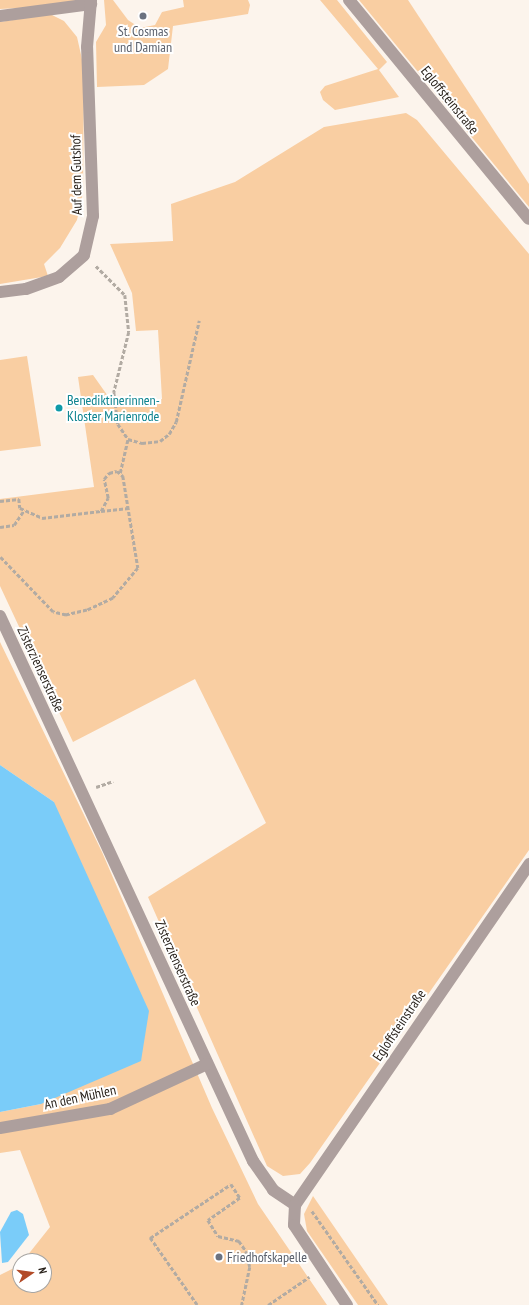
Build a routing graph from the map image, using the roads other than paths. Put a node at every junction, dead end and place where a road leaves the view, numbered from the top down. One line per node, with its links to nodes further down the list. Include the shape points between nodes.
1 (349, 0): 4 (street, Egloffsteinstraße)
2 (91, 2): 3 (street); 5 (street, Auf dem Gutshof, via 88,47 93,216 84,255 59,277 26,288)
3 (0, 16)
4 (529, 219)
5 (0, 292)
6 (0, 616): 8 (street, Zisterzienserstraße)
7 (529, 864): 10 (street, Egloffsteinstraße)
8 (207, 1064): 9 (street, An den Mühlen, via 110,1109); 10 (street, Zisterzienserstraße, via 253,1161 273,1190)
9 (0, 1128)
10 (295, 1205): 11 (street, via 294,1225)
11 (347, 1305)

